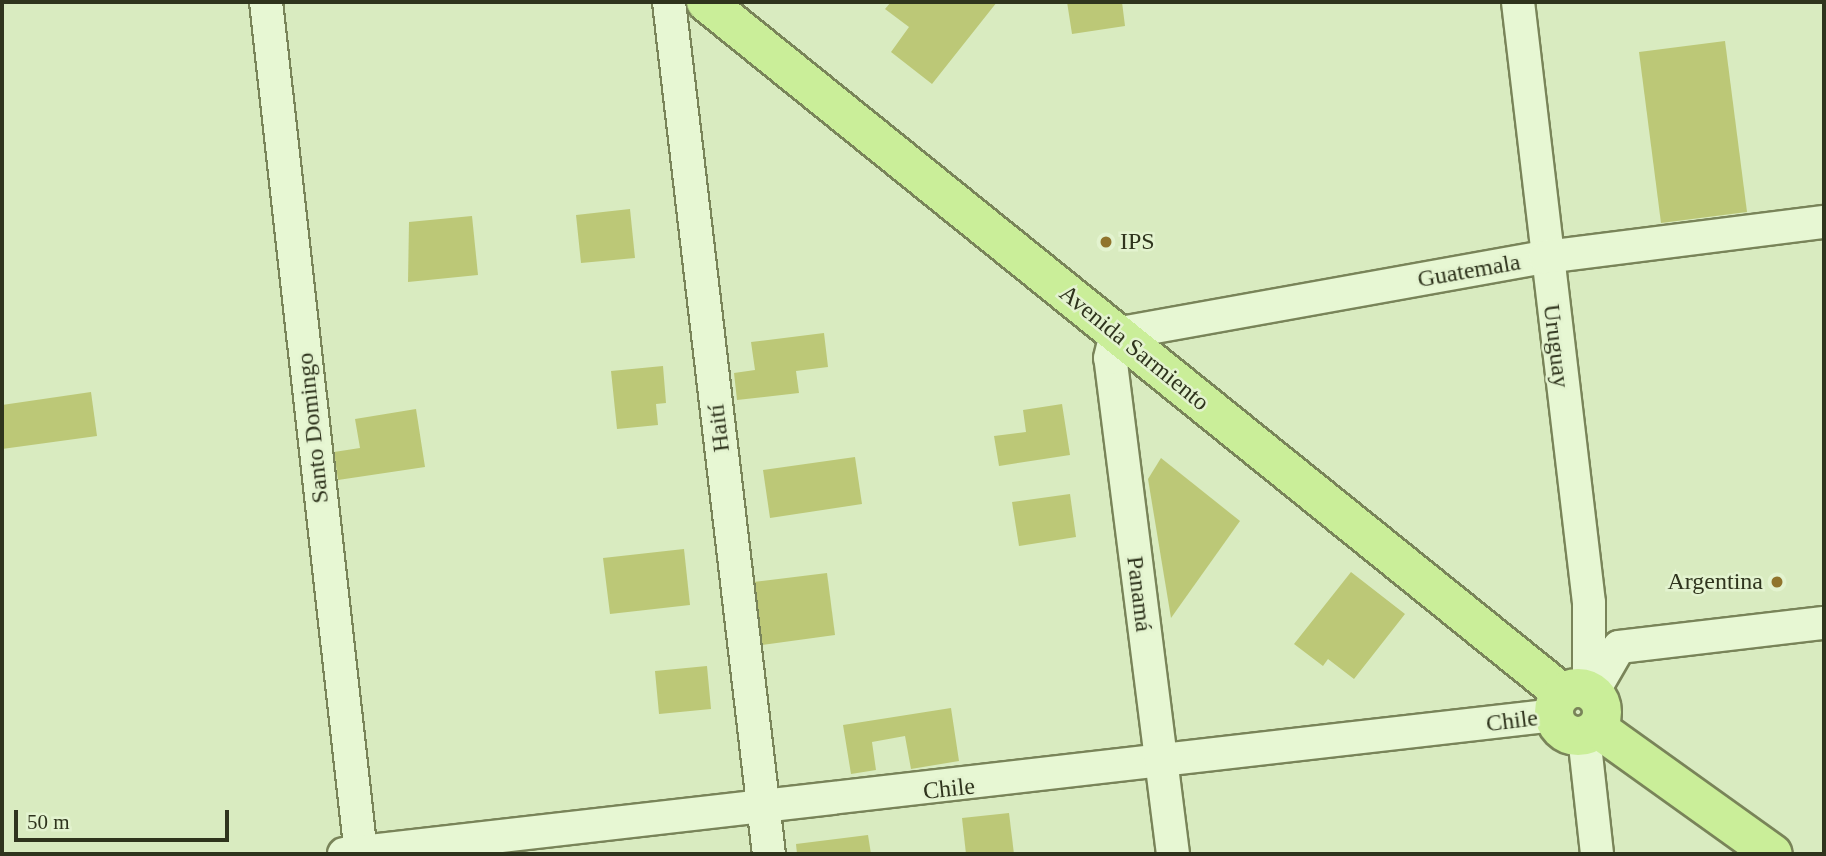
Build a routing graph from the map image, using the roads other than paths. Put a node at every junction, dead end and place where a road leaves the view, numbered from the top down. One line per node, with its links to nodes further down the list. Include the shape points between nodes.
1 (266, 2): 12 (street, Santo Domingo)
2 (668, 2): 11 (street, Haití)
3 (706, 2): 7 (main road, Avenida Sarmiento)
4 (1518, 2): 6 (street, Uruguay)
5 (1824, 222): 6 (street, Guatemala)
6 (1545, 257): 7 (street, Guatemala); 9 (street, Uruguay, via 1589,603)
7 (1116, 334): 9 (main road, Avenida Sarmiento); 10 (street, Panamá, via 1110,358)
8 (1824, 623): 9 (street, via 1619,647)
9 (1580, 709): 10 (street, Chile); 15 (street, Uruguay); 16 (main road, Avenida Sarmiento)
10 (1161, 765): 11 (street, Chile); 14 (street, Panamá)
11 (764, 809): 12 (street, Chile); 13 (street, Haití)
12 (355, 854)
13 (769, 854)
14 (1173, 854)
15 (1597, 854)
16 (1773, 854)

